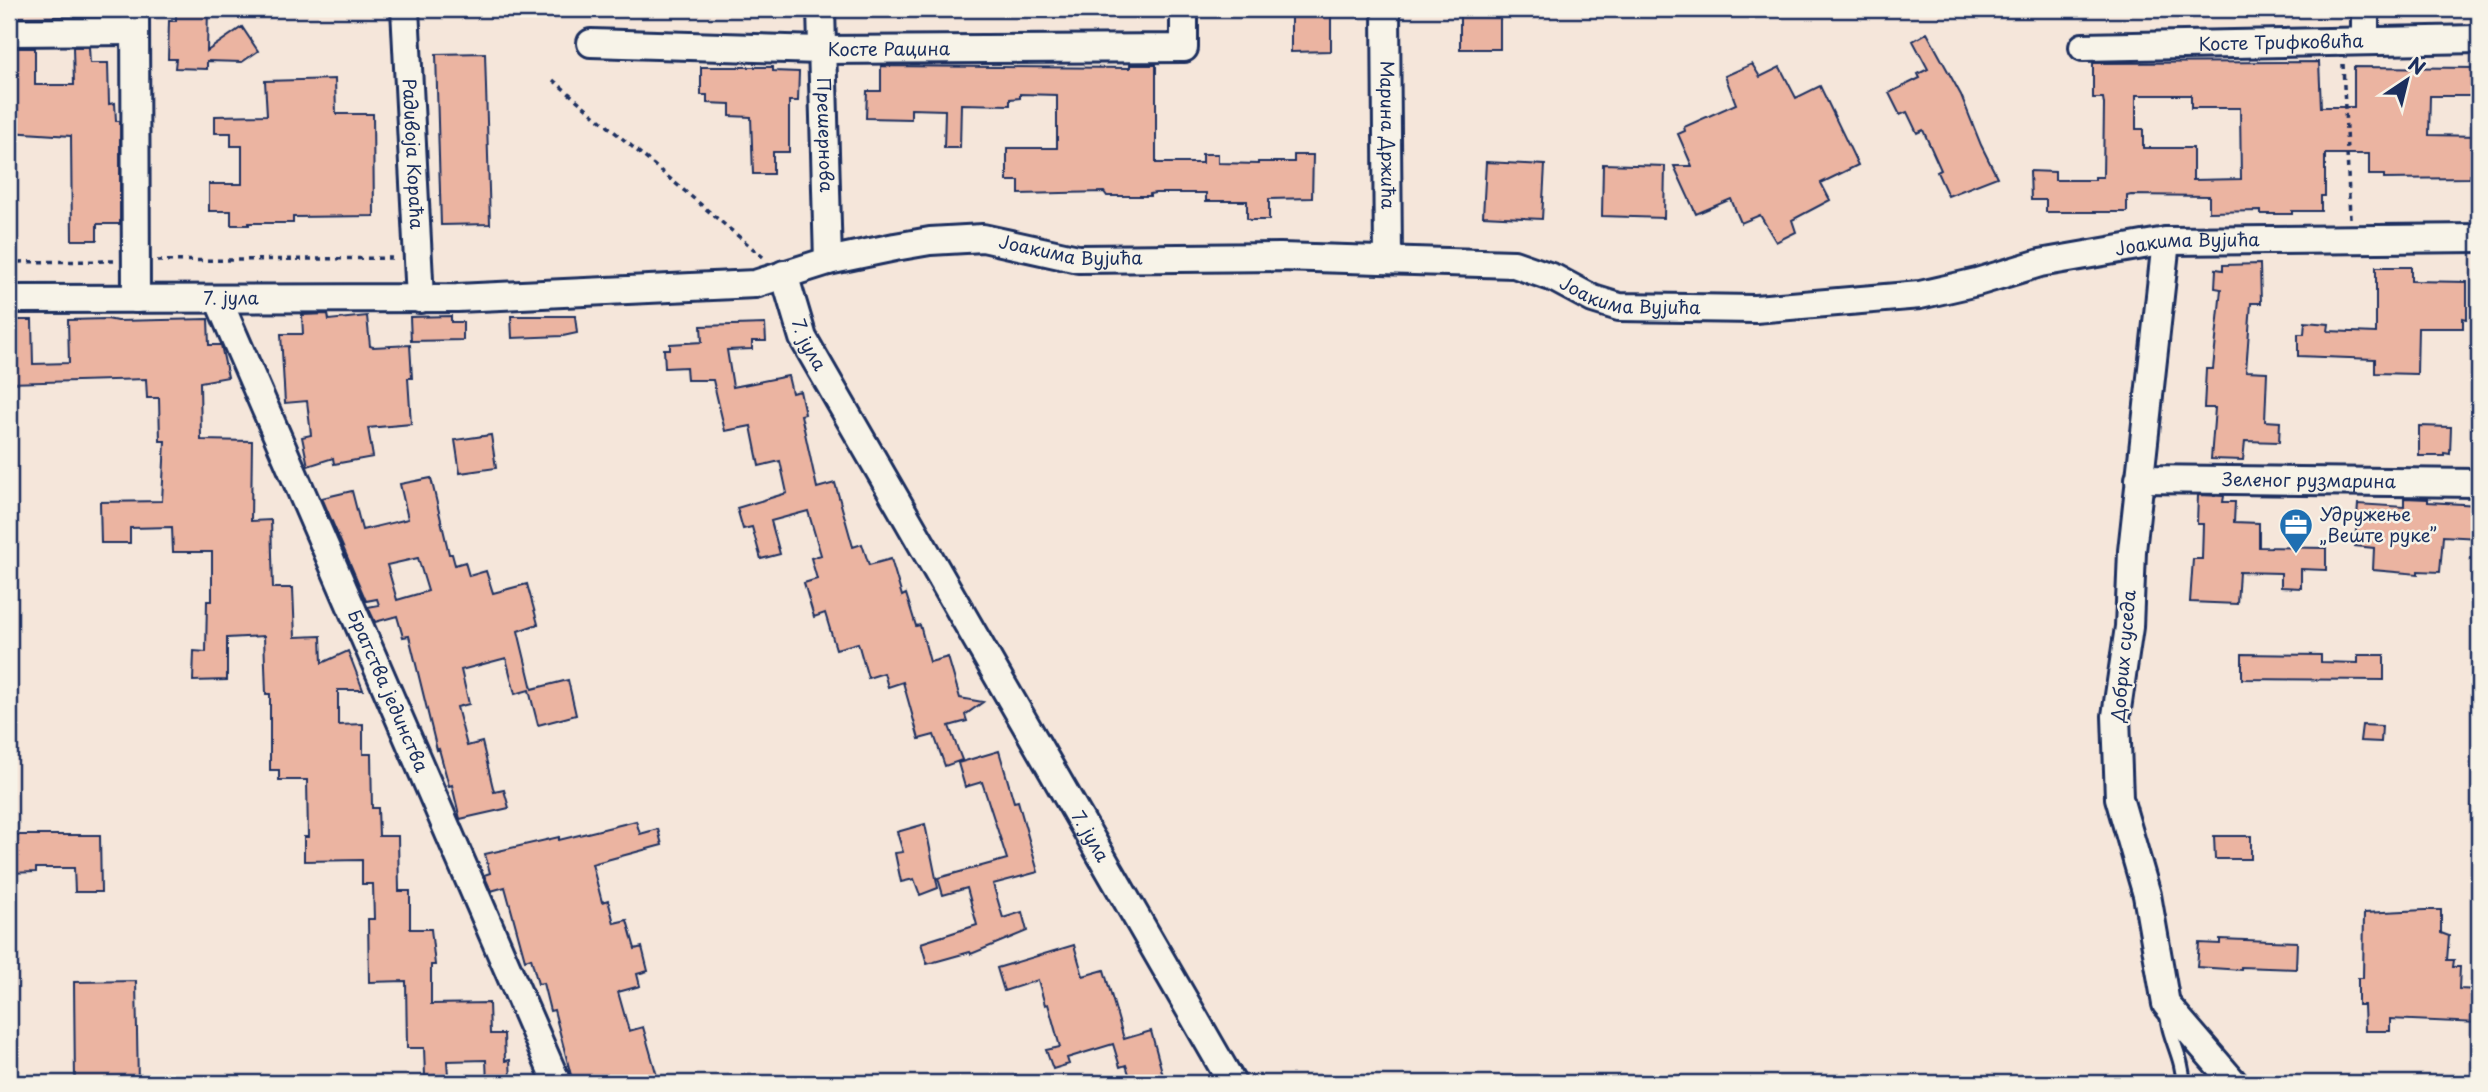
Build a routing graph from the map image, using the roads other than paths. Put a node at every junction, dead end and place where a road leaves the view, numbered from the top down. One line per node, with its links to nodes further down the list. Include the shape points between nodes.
1 (405, 9): 21 (street, Радивоја Кораћа)
2 (821, 9): 12 (street, Прешернова)
3 (1184, 9): 12 (street, Косте Рацина, via 1184,48)
4 (1385, 9): 15 (street, Марина Држића)
5 (2365, 9): 9 (street)
6 (135, 20): 7 (street); 19 (street)
7 (9, 32)
8 (2479, 39): 9 (street, Косте Трифковића)
9 (2353, 41): 11 (street, Косте Трифковића)
10 (591, 43): 12 (street, Косте Рацина)
11 (2083, 47)
12 (820, 50): 16 (street, Прешернова)
13 (2479, 238): 14 (street, Јоакима Вујића)
14 (2166, 241): 15 (street, Јоакима Вујића, via 2040,263 1920,295 1755,309 1619,307 1514,264); 22 (street, Добрих суседа)
15 (1388, 260): 16 (street, Јоакима Вујића, via 1077,260 983,238 930,241)
16 (828, 261): 17 (street, Јоакима Вујића)
17 (784, 274): 21 (street, 7. јула, via 755,284); 26 (street, 7. јула, via 803,338)
18 (9, 299): 19 (street, 7. јула)
19 (136, 299): 20 (street, 7. јула)
20 (218, 299): 21 (street, 7. јула); 25 (street, Братства јединства)
21 (420, 299)
22 (2139, 479): 23 (street, Зеленог рузмарина); 24 (street, Добрих суседа, via 2129,627 2116,716 2119,798 2147,895)
23 (2479, 483)
24 (2166, 1004): 27 (lane); 28 (street)
25 (558, 1083)
26 (1232, 1083)
27 (2183, 1083)
28 (2235, 1083)

